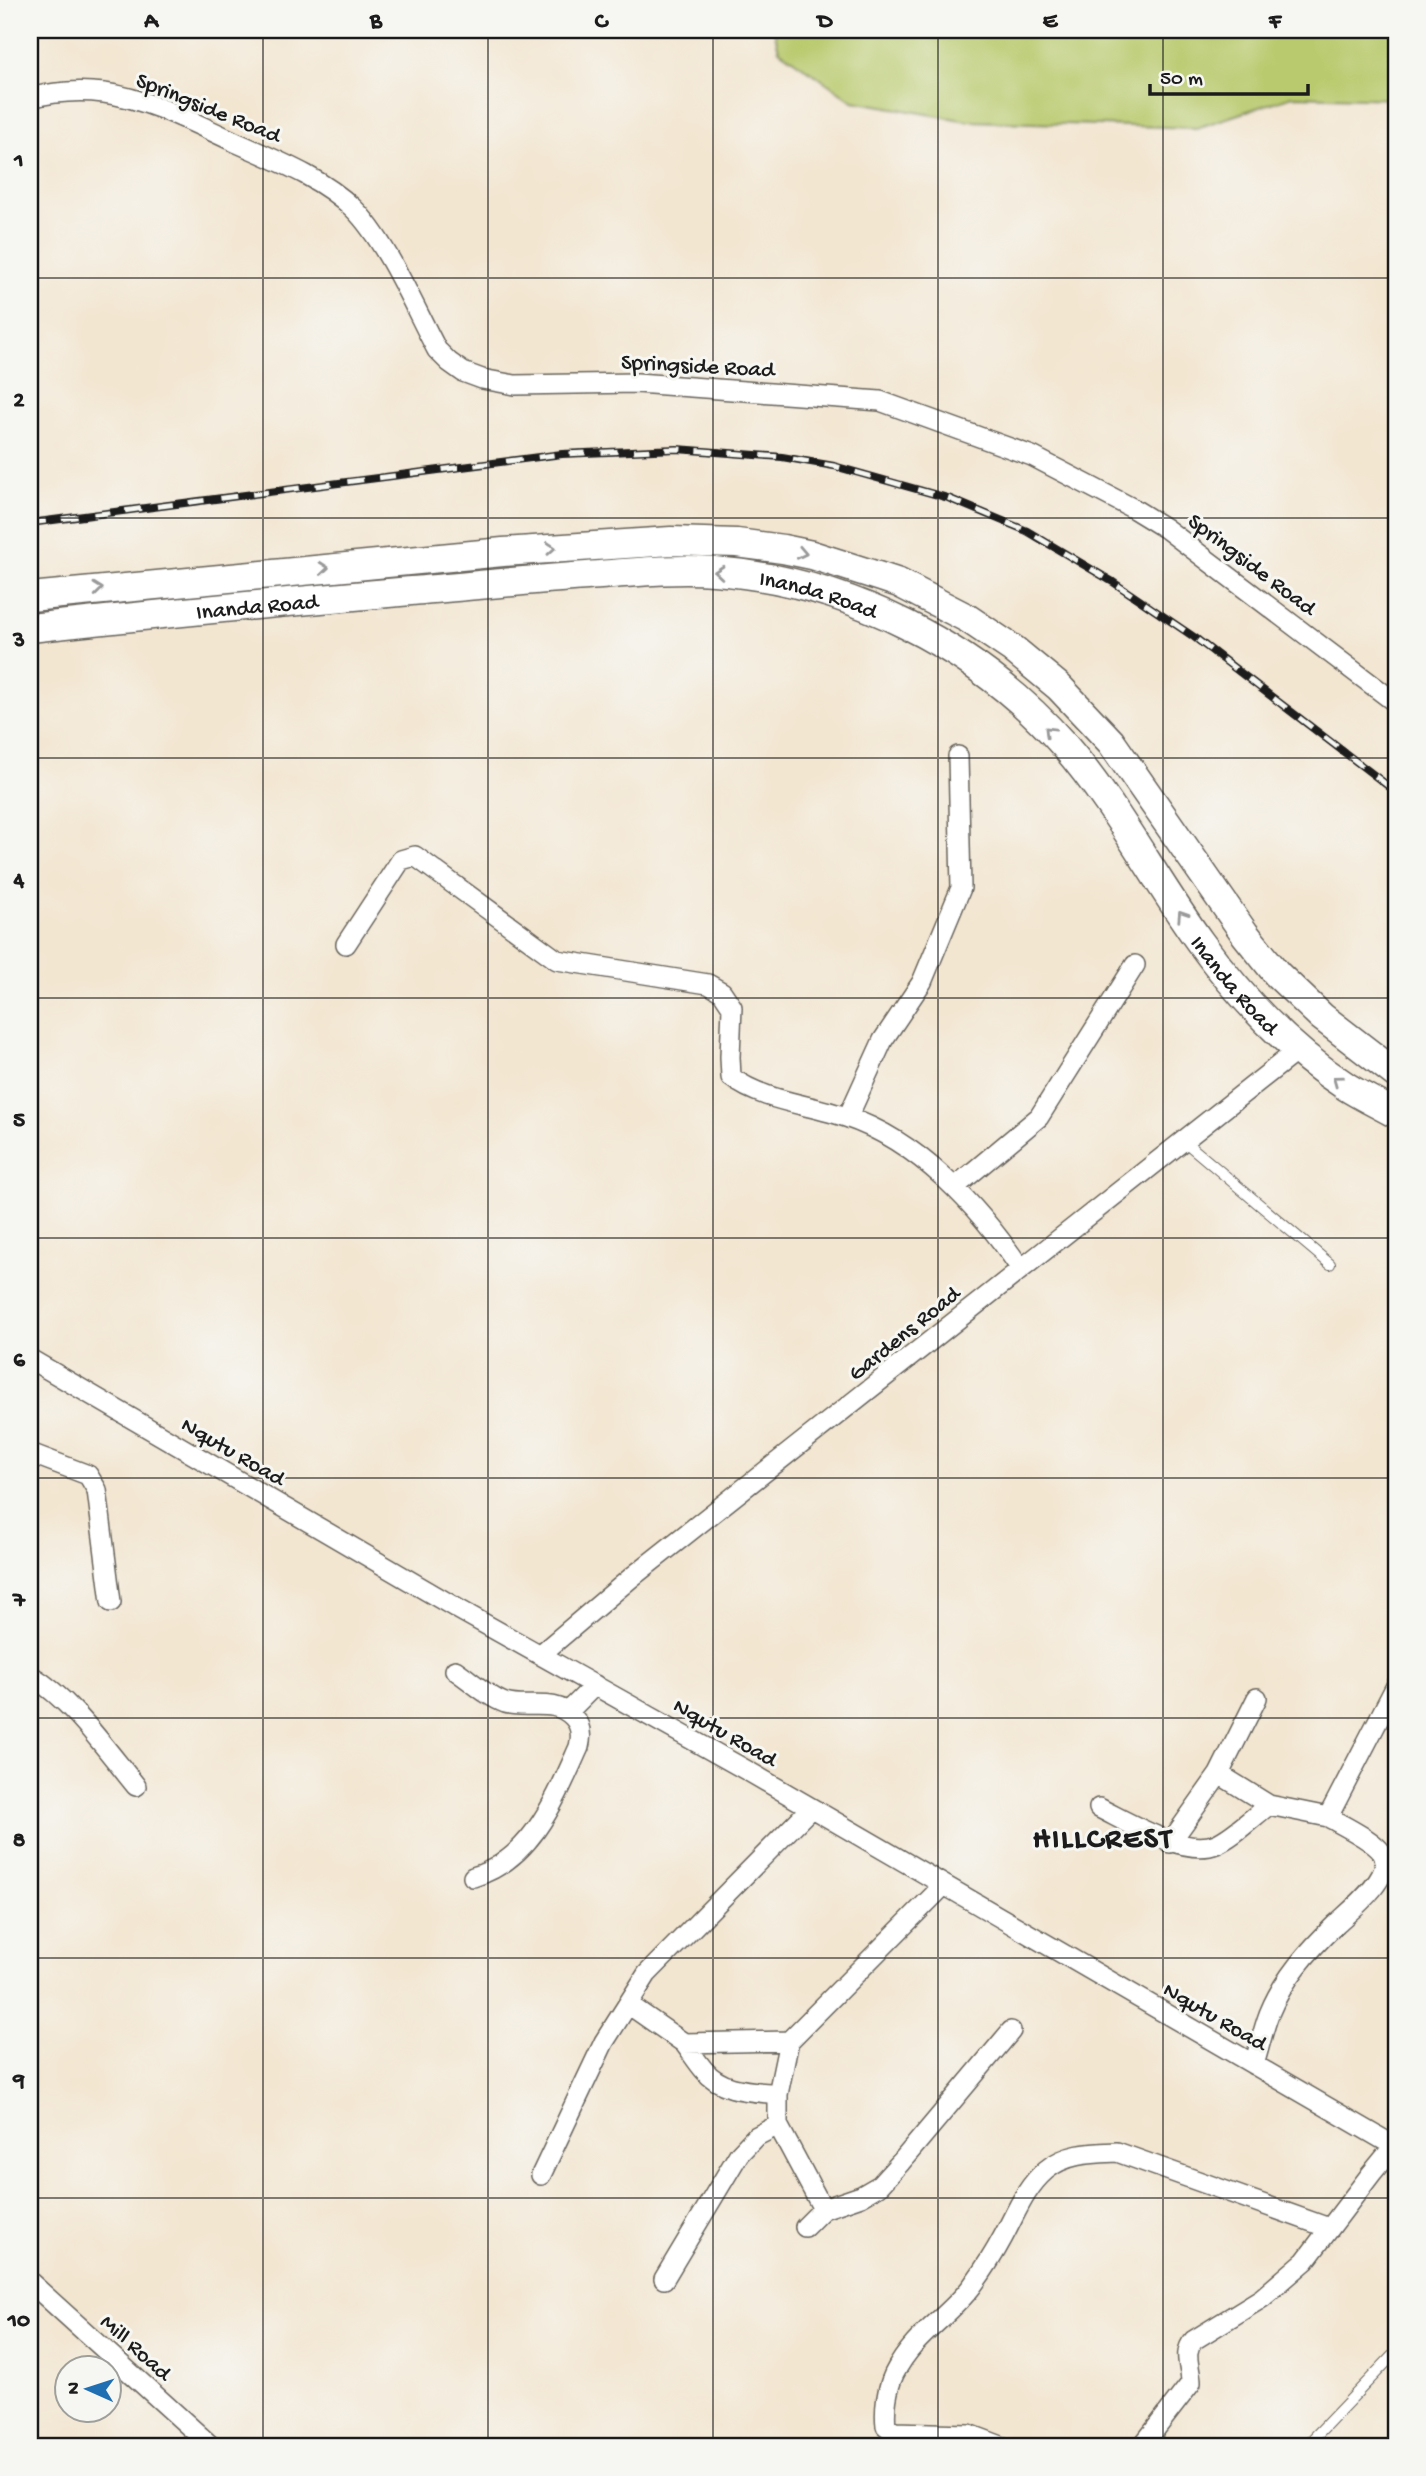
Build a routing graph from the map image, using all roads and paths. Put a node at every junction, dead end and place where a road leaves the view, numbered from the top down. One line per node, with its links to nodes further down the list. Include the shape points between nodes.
1 (30, 98): 4 (street, Springside Road, via 86,92 123,97 202,127 318,182 363,220 437,350 456,367 482,379 515,385 637,383 880,401 1032,456 1165,528)
2 (30, 597): 9 (main road, Inanda Road, one-way to 9, via 671,541 783,549 890,580 967,618 1059,687 1111,742 1277,974 1322,1017)
3 (30, 628): 8 (main road, Inanda Road, one-way to 3, via 1200,942 1063,745 1004,688 956,653 844,599 749,575 664,570)
4 (1396, 703)
5 (958, 756): 11 (street, via 961,888 922,982 883,1040)
6 (346, 944): 11 (street, via 401,860 415,856 558,960 708,984 722,992 732,1007 731,1077 745,1088)
7 (1135, 965): 13 (street, via 1038,1116)
8 (1298, 1051): 10 (main road, Inanda Road, one-way to 8, via 1347,1087); 12 (street, Gardens Road)
9 (1396, 1074)
10 (1396, 1114)
11 (848, 1117): 13 (street, via 891,1136)
12 (1184, 1141): 14 (lane); 15 (street, Gardens Road)
13 (955, 1187): 15 (street)
14 (1330, 1264)
15 (1021, 1269): 19 (street, Gardens Road)
16 (30, 1359): 19 (street, Nqutu Road)
17 (30, 1453): 18 (street, via 88,1475 97,1490)
18 (111, 1602)
19 (541, 1654): 22 (street, Nqutu Road)
20 (455, 1670): 25 (street, via 502,1702)
21 (30, 1675): 27 (street, via 70,1707)
22 (595, 1685): 25 (street); 29 (street, Nqutu Road)
23 (1396, 1686): 31 (street)
24 (1257, 1698): 26 (street)
25 (572, 1707): 33 (street, via 581,1740 541,1825 512,1857)
26 (1219, 1774): 28 (street); 32 (street)
27 (136, 1786)
28 (1269, 1805): 31 (street); 32 (street, via 1216,1844)
29 (811, 1808): 34 (street, Nqutu Road); 35 (street, via 647,1974)
30 (1099, 1808): 32 (street)
31 (1328, 1817): 39 (street, via 1378,1847 1385,1859 1384,1872 1285,1982 1269,2014)
32 (1170, 1843)
33 (473, 1877)
34 (943, 1886): 37 (street); 39 (street, Nqutu Road)
35 (628, 2004): 38 (street); 43 (street, via 604,2042)
36 (1011, 2031): 44 (street, via 880,2185)
37 (789, 2041): 38 (street); 40 (street)
38 (684, 2043): 40 (street, via 714,2080 732,2088)
39 (1254, 2066): 42 (street, Nqutu Road)
40 (778, 2094): 41 (street)
41 (778, 2125): 44 (street); 47 (street, via 755,2137 739,2154)
42 (1395, 2147): 46 (street)
43 (541, 2175)
44 (822, 2209): 45 (street)
45 (805, 2227)
46 (1329, 2228): 50 (street, via 1305,2261 1276,2288 1189,2345 1186,2355 1191,2383); 52 (street, via 1117,2152 1088,2153 1056,2163 1020,2202 972,2286 903,2358 889,2388 886,2426 894,2432 969,2434)
47 (664, 2279)
48 (30, 2282): 51 (street, Mill Road)
49 (1396, 2352): 53 (lane)
50 (1143, 2445)
51 (211, 2446)
52 (1001, 2446)
53 (1306, 2446)

